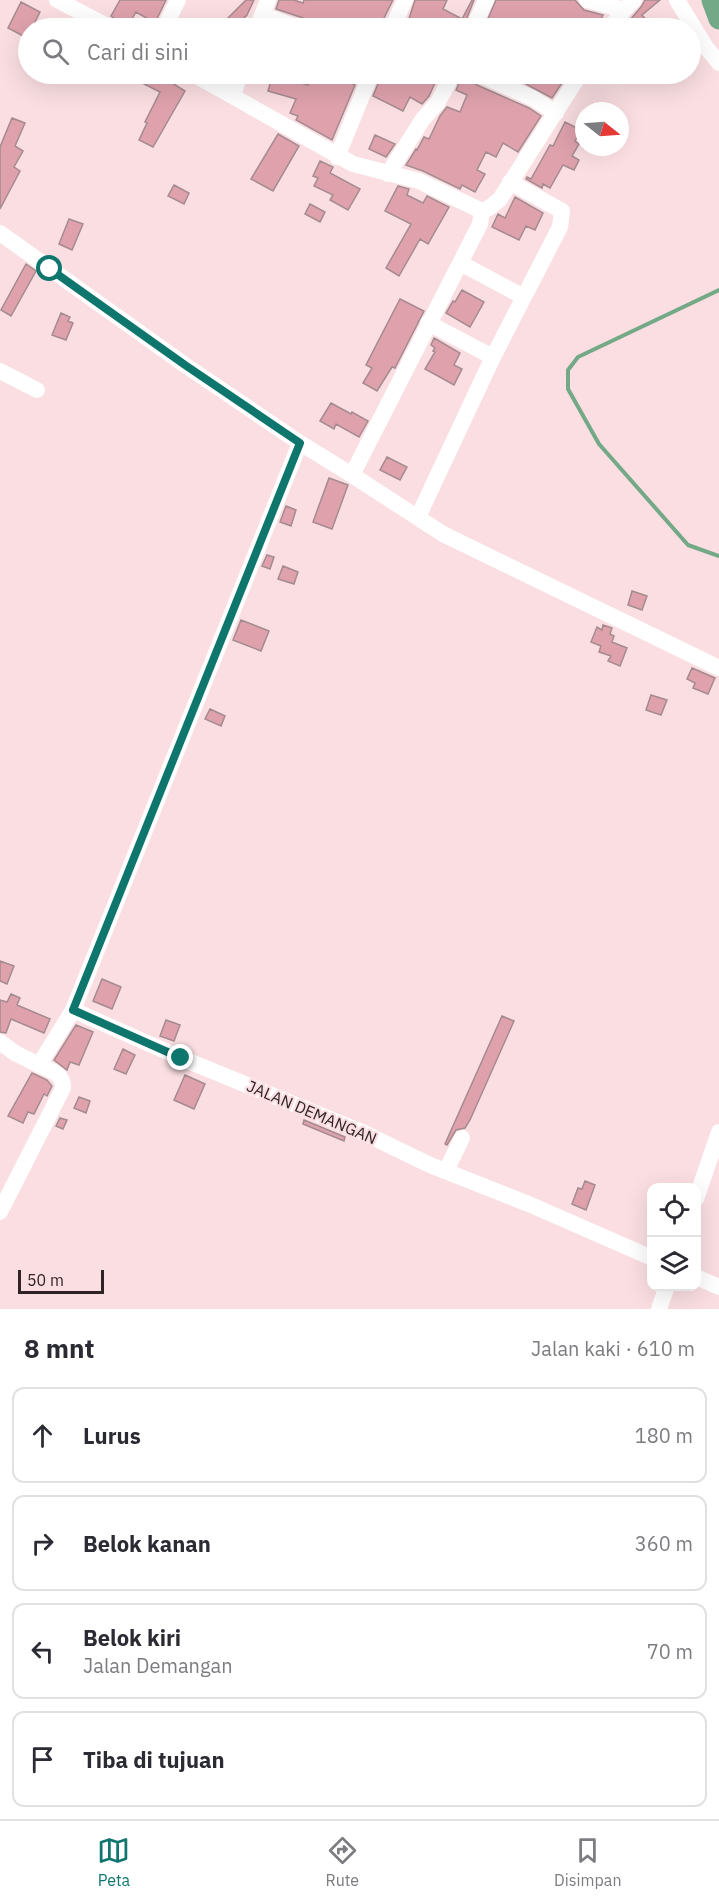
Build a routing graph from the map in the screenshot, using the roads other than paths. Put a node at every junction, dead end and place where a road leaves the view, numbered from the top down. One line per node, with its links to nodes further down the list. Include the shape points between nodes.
1 (57, 0): 8 (street)
2 (178, 0): 9 (street)
3 (405, 0): 10 (street)
4 (486, 0): 11 (street)
5 (587, 0): 7 (street)
6 (677, 0): 13 (street)
7 (629, 5): 12 (street)
8 (92, 18)
9 (169, 18)
10 (397, 18)
11 (478, 18)
12 (618, 18)
13 (688, 18)
14 (701, 39): 15 (street)
15 (719, 63)
16 (212, 84): 22 (street)
17 (237, 84): 22 (street)
18 (367, 84): 24 (street)
19 (448, 84): 25 (street)
20 (501, 84): 23 (street)
21 (574, 84): 23 (street)
22 (233, 95): 24 (street)
23 (556, 113): 26 (street)
24 (337, 157): 25 (street)
25 (388, 174): 27 (street, via 419,181)
26 (510, 182): 27 (street, via 495,204); 30 (street, via 562,211 560,227)
27 (482, 210): 29 (street)
28 (0, 233): 35 (street)
29 (460, 263): 30 (street); 31 (street)
30 (524, 297): 32 (street)
31 (428, 323): 32 (street); 36 (street)
32 (492, 357): 37 (street)
33 (0, 371): 34 (street)
34 (37, 390)
35 (300, 443): 36 (street); 39 (street)
36 (352, 475): 37 (street)
37 (418, 517): 38 (street, via 443,534)
38 (719, 668)
39 (73, 1010): 41 (street); 44 (street, JALAN DEMANGAN)
40 (0, 1042): 41 (street)
41 (39, 1065): 46 (street, via 60,1076 63,1088)
42 (719, 1132): 45 (street)
43 (462, 1138): 44 (street)
44 (446, 1171): 47 (street, JALAN DEMANGAN)
45 (701, 1184)
46 (0, 1212)
47 (647, 1256)
48 (701, 1279): 49 (street)
49 (719, 1287)
50 (666, 1291): 51 (street)
51 (659, 1309)

